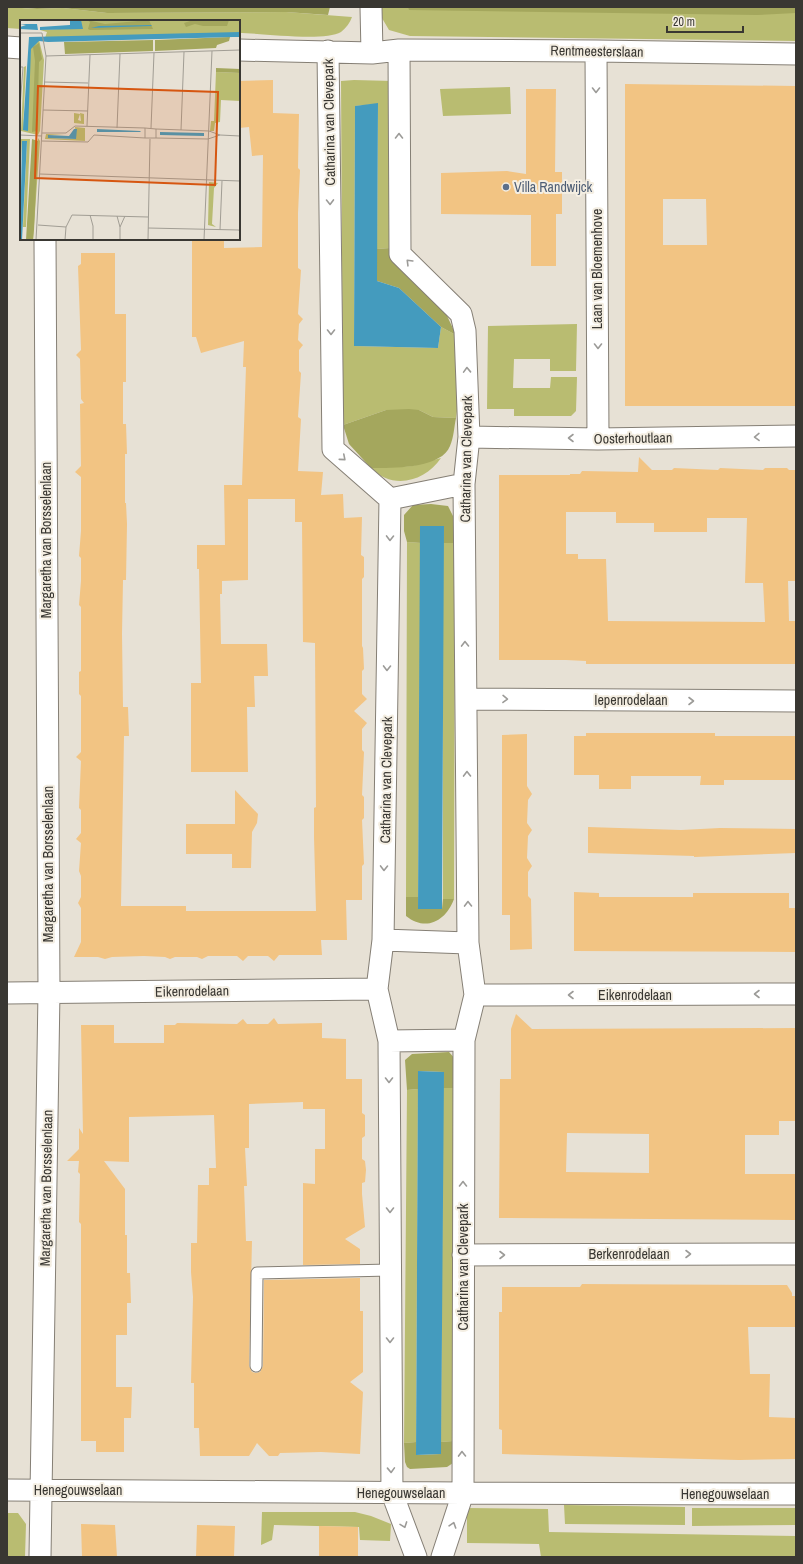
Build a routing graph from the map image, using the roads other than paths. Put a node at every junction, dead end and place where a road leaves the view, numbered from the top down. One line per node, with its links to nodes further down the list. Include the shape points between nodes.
1 (371, 7): 8 (street)
2 (7, 47): 3 (street)
3 (20, 48)
4 (240, 50): 6 (street)
5 (399, 50): 7 (street, Rentmeesterslaan); 8 (street, Catharina van Clevepark); 12 (street, Catharina van Clevepark, one-way to 5, via 465,331 461,314 400,254)
6 (328, 51): 8 (street, Catharina van Clevepark); 15 (street, Catharina van Clevepark, one-way to 15, via 333,449)
7 (596, 51): 9 (street, Rentmeesterslaan); 13 (street, Laan van Bloemenhove, one-way to 13)
8 (372, 53)
9 (796, 54)
10 (45, 240): 22 (street, Margaretha van Borsselenlaan)
11 (796, 436): 13 (street, Oosterhoutlaan, one-way to 13)
12 (469, 437): 13 (street, Oosterhoutlaan, one-way to 12); 14 (street, Catharina van Clevepark)
13 (598, 439)
14 (464, 484): 15 (street); 16 (street, Catharina van Clevepark, one-way to 14)
15 (390, 499): 18 (street, Catharina van Clevepark, one-way to 18)
16 (466, 699): 17 (street, Iepenrodelaan, one-way to 17); 19 (street, Catharina van Clevepark, one-way to 16)
17 (796, 701)
18 (383, 940): 19 (street); 20 (street, Catharina van Clevepark)
19 (468, 943): 24 (street, Catharina van Clevepark)
20 (377, 989): 22 (street, Eikenrodelaan); 26 (street, Catharina van Clevepark)
21 (7, 992): 22 (street, Eikenrodelaan)
22 (49, 992): 32 (street, Margaretha van Borsselenlaan)
23 (796, 994): 24 (street, Eikenrodelaan, one-way to 24)
24 (475, 995): 25 (street, Catharina van Clevepark)
25 (464, 1040): 26 (street); 28 (street, Catharina van Clevepark, one-way to 25)
26 (389, 1041): 29 (street, one-way to 29)
27 (796, 1254): 28 (street, Berkenrodelaan, one-way to 27)
28 (463, 1255): 34 (street, Catharina van Clevepark, one-way to 28)
29 (390, 1270): 30 (lane, via 257,1273); 33 (street, one-way to 33)
30 (256, 1366)
31 (7, 1490): 32 (street, Henegouwselaan)
32 (41, 1490): 33 (street, Henegouwselaan); 36 (street, Margaretha van Borsselenlaan)
33 (392, 1493): 34 (street, Henegouwselaan); 37 (street, one-way to 37)
34 (463, 1493): 35 (street, Henegouwselaan); 38 (street, Catharina van Clevepark, one-way to 34)
35 (796, 1494)
36 (40, 1557)
37 (416, 1557)
38 (442, 1557)

